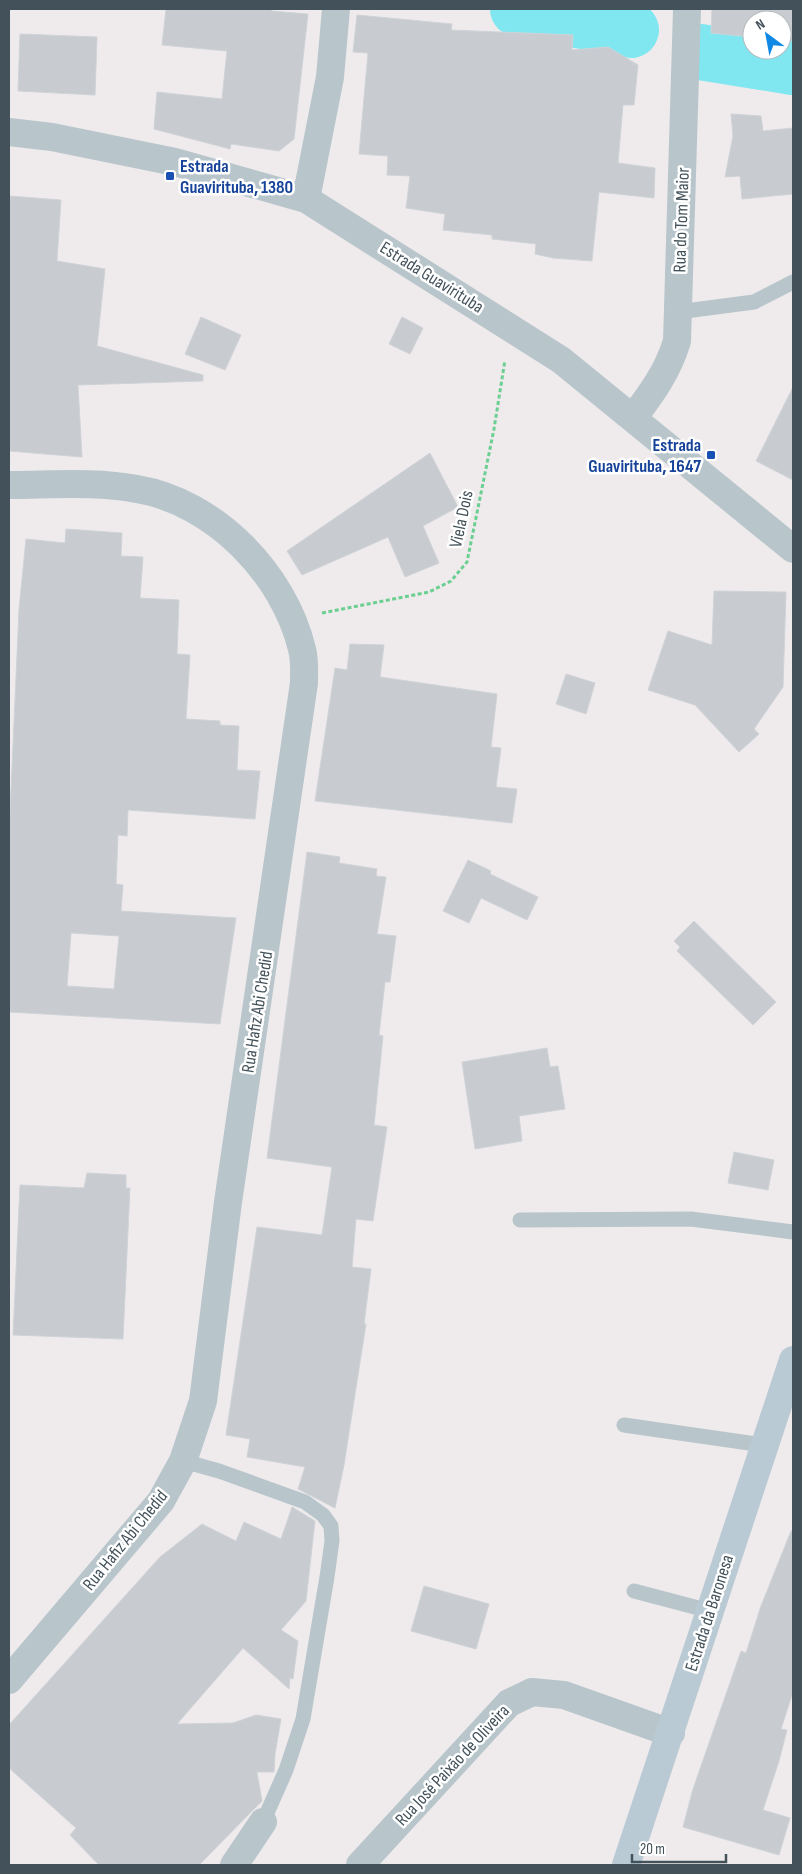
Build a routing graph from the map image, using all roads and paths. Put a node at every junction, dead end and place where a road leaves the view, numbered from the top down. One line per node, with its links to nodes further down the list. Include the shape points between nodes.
1 (336, 9): 4 (street, via 330,77)
2 (687, 9): 6 (street, Rua do Tom Maior)
3 (9, 132): 4 (street, Estrada Guavirituba, via 52,136 175,162)
4 (306, 199): 7 (street, Estrada Guavirituba)
5 (793, 282): 6 (lane, via 754,302)
6 (678, 312): 8 (street, Rua do Tom Maior, via 677,341 670,364)
7 (510, 326): 8 (street, Estrada Guavirituba, via 561,360); 11 (path, Viela Dois, via 494,429 466,562 451,581 429,592)
8 (633, 418): 10 (street, Estrada Guavirituba)
9 (9, 485): 11 (street, Rua Hafiz Abi Chedid, via 87,484 138,489 191,507 236,538 268,576)
10 (793, 549)
11 (292, 619): 17 (street, Rua Hafiz Abi Chedid, via 303,651 303,693 228,1202 203,1401)
12 (520, 1220): 13 (lane, via 691,1219)
13 (793, 1232)
14 (793, 1360): 16 (main road, Estrada da Baronesa)
15 (624, 1426): 16 (lane)
16 (763, 1445): 19 (main road, Estrada da Baronesa)
17 (183, 1461): 20 (street, Rua Hafiz Abi Chedid, via 161,1501); 22 (lane, via 305,1502 323,1515 331,1526 327,1577 303,1719 286,1770)
18 (634, 1591): 19 (lane)
19 (710, 1611): 21 (main road, Estrada da Baronesa)
20 (9, 1680)
21 (671, 1733): 24 (street, Rua José Paixão de Oliveira, via 564,1695 532,1692 509,1703); 25 (main road, Estrada da Baronesa)
22 (263, 1822): 23 (street)
23 (234, 1865)
24 (360, 1865)
25 (626, 1865)

